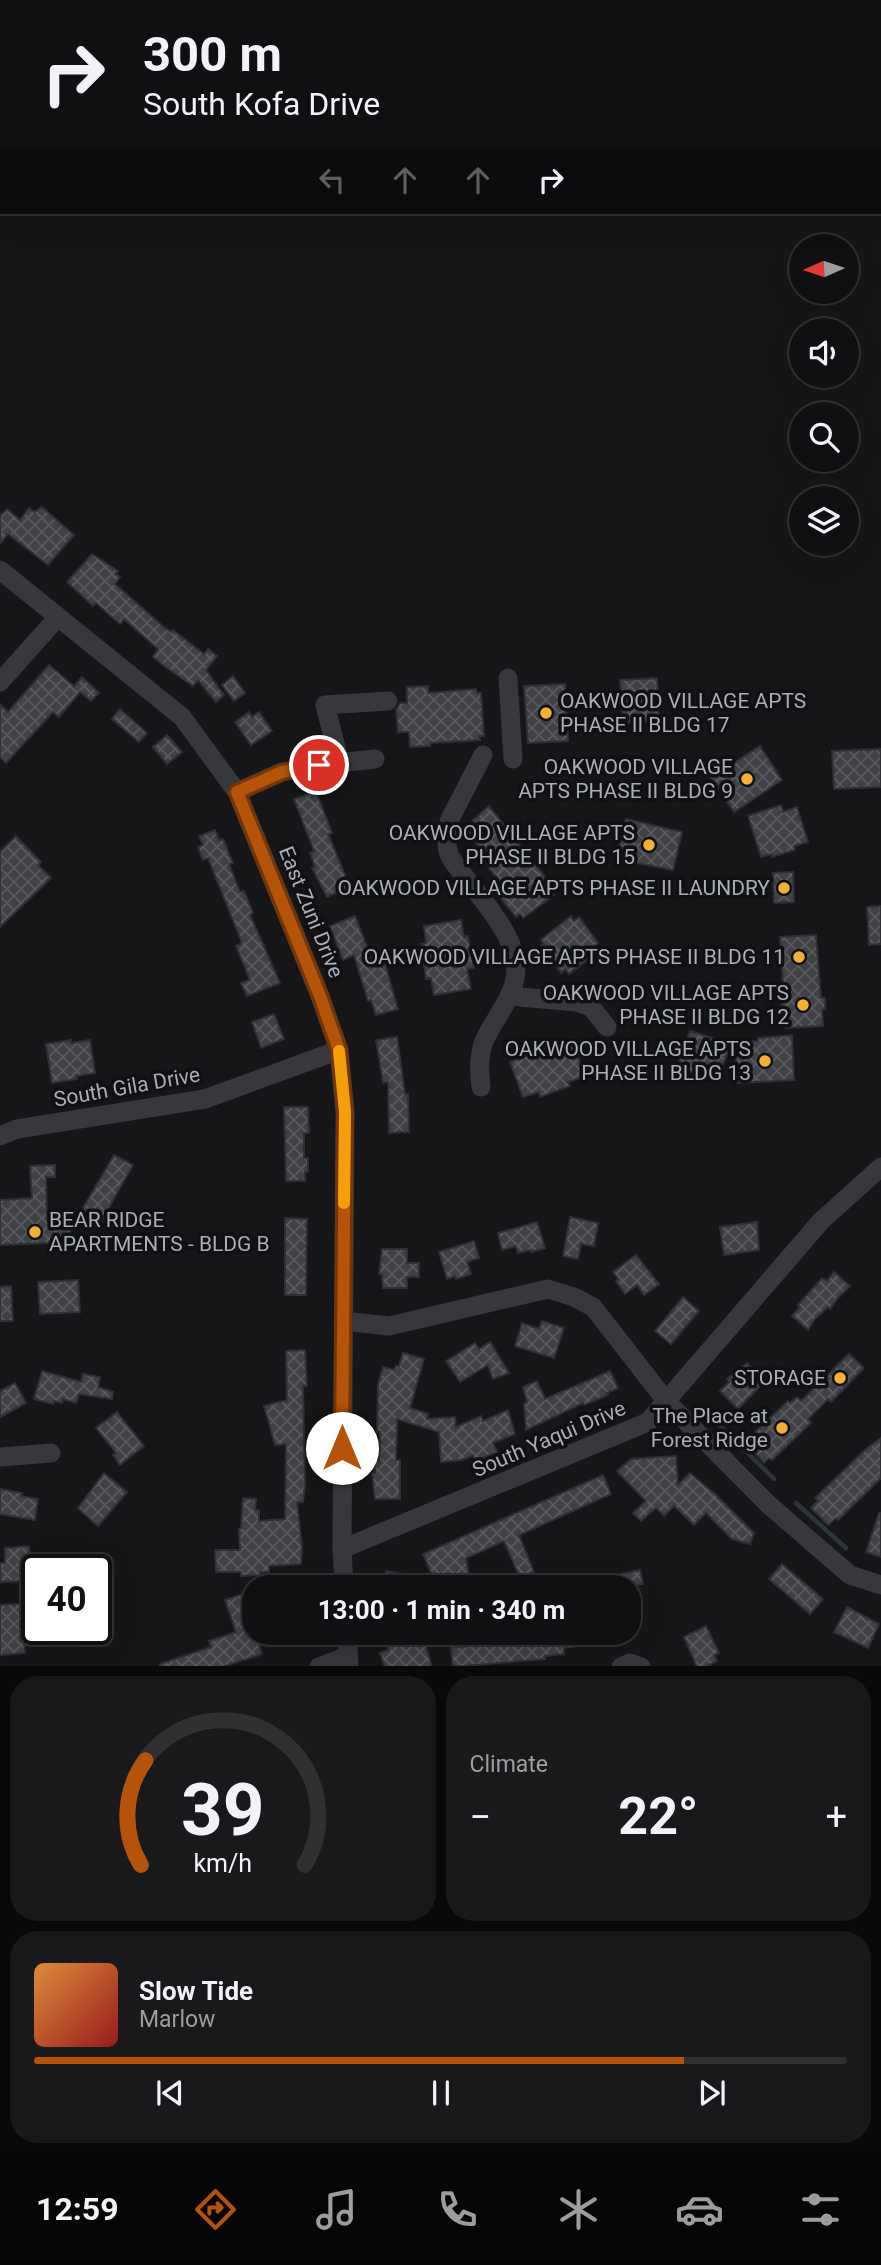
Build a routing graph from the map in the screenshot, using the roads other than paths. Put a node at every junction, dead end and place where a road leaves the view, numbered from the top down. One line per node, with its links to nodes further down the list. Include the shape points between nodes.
1 (0, 570): 2 (street, East Zuni Drive)
2 (58, 617): 4 (street); 10 (street, East Zuni Drive, via 182,717)
3 (508, 678): 8 (street)
4 (0, 682)
5 (388, 701): 9 (street, via 325,705)
6 (483, 755): 11 (street, via 447,826 446,847 513,949 517,977)
7 (374, 759): 9 (street)
8 (513, 759)
9 (340, 763): 10 (street, via 282,772)
10 (237, 792): 13 (street, East Zuni Drive)
11 (509, 996): 12 (street, via 577,1002 591,1007); 14 (street, via 480,1053)
12 (607, 1027)
13 (339, 1050): 15 (street, South Gila Drive, via 205,1099 17,1129); 17 (street, East Zuni Drive, via 345,1112)
14 (481, 1087)
15 (0, 1136)
16 (881, 1167): 18 (street, South Yaqui Drive, via 821,1221)
17 (343, 1321): 18 (street, via 389,1326 548,1289 560,1291 593,1307); 21 (street, East Zuni Drive)
18 (667, 1402): 21 (street, South Yaqui Drive, via 648,1422); 23 (street, via 769,1505 850,1575)
19 (51, 1453): 20 (street)
20 (0, 1457)
21 (342, 1549): 22 (street, East Zuni Drive)
22 (343, 1575)
23 (881, 1585)
24 (349, 1661): 25 (street)
25 (324, 1666)

